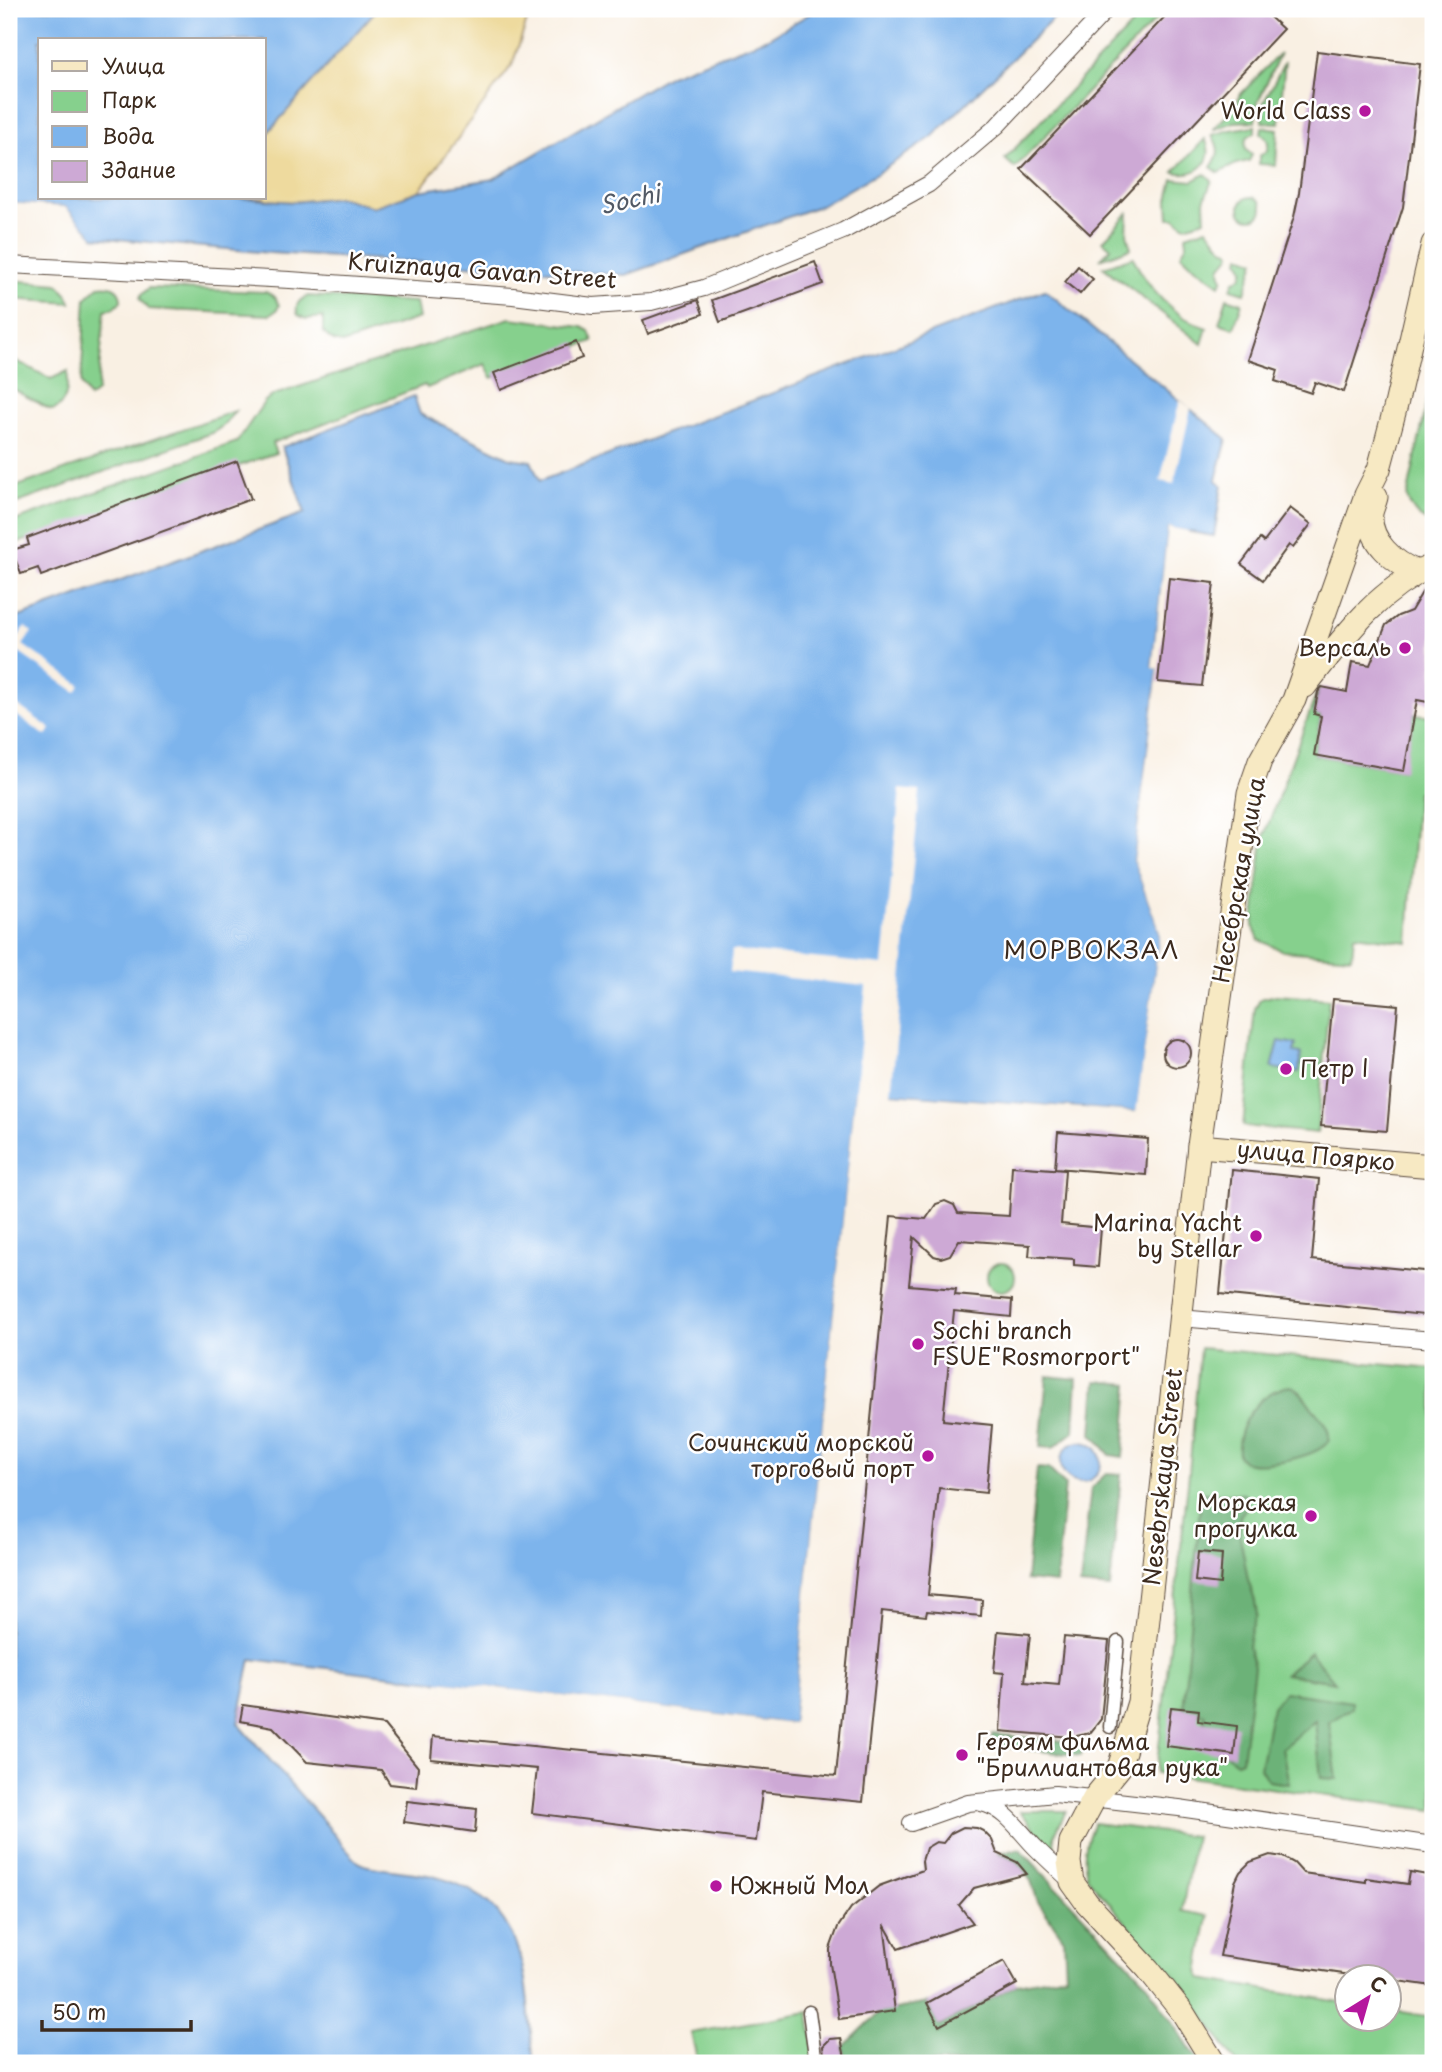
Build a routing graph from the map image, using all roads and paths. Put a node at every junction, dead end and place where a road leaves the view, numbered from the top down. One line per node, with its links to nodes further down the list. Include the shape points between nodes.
1 (1107, 9): 3 (street, Kruiznaya Gavan Street, via 997,126 929,184 843,231 704,288 651,302 593,306 290,280)
2 (1433, 244): 4 (main road)
3 (9, 265)
4 (1378, 469): 5 (main road, via 1371,513 1376,536 1393,559); 6 (main road, Несебрская улица)
5 (1426, 569): 6 (main road, via 1368,609)
6 (1294, 700): 7 (main road, Несебрская улица, via 1260,761 1249,793)
7 (1199, 1146): 8 (main road, улица Поярко); 9 (main road, Nesebrskaya Street)
8 (1433, 1167)
9 (1180, 1318): 10 (street); 13 (main road, Nesebrskaya Street, via 1139,1702 1119,1768)
10 (1433, 1340)
11 (1118, 1642): 12 (street)
12 (1110, 1727)
13 (1095, 1797): 14 (street, via 1055,1794); 16 (street); 17 (main road, Nesebrskaya Street, via 1071,1842)
14 (968, 1803): 15 (street); 17 (street, via 983,1804 1008,1816)
15 (911, 1822)
16 (1433, 1845)
17 (1072, 1882): 20 (main road, via 1184,2013)
18 (809, 2012): 19 (street)
19 (816, 2063)
20 (1214, 2063)

